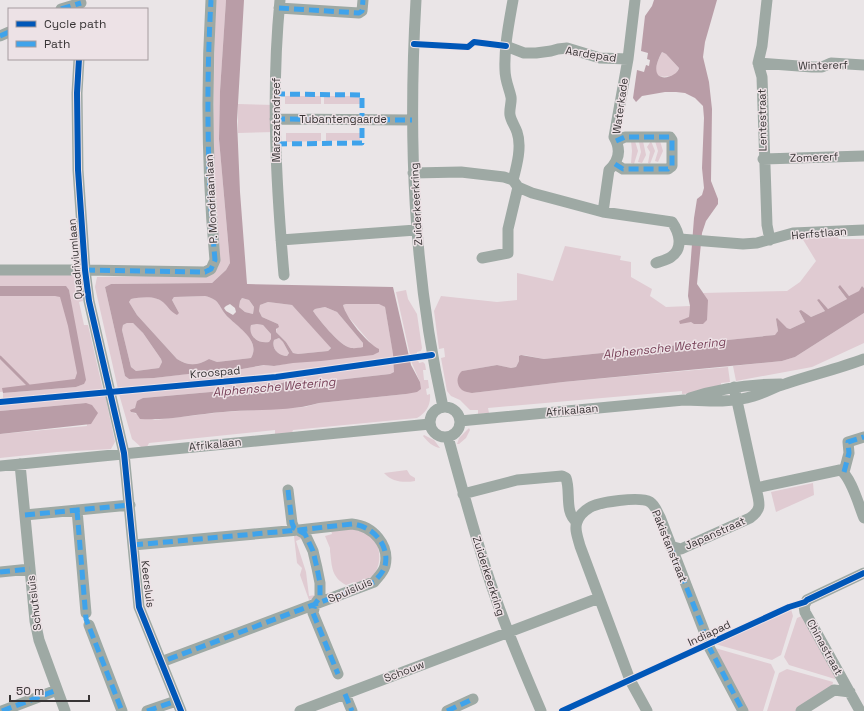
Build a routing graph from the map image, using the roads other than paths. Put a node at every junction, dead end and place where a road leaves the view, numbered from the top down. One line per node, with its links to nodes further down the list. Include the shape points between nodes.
1 (211, 0): 32 (street, P. Mondriaanlaan, via 207,131 215,260 211,269 205,272)
2 (362, 0): 8 (street, via 362,10 359,13)
3 (416, 0): 16 (street, Zuiderkeerkring)
4 (513, 0): 10 (street)
5 (635, 0): 11 (street, Waterkade)
6 (767, 0): 13 (street, Lentestraat)
7 (81, 4): 9 (street)
8 (279, 4): 15 (street, Marezatendreef)
9 (65, 8)
10 (506, 46): 11 (street, Aardepad, via 524,53 567,48 600,58); 22 (street, via 506,79 511,98 509,106 519,144)
11 (628, 59): 17 (street, Waterkade, via 614,136)
12 (79, 60): 32 (street, Quadriviumlaan, via 78,170)
13 (758, 63): 14 (street, Wintererf, via 812,67 831,63); 19 (street, Lentestraat, via 762,77)
14 (864, 65)
15 (275, 118): 16 (street, Tubantengaarde); 27 (street, Marezatendreef)
16 (412, 120): 21 (street, Zuiderkeerkring)
17 (616, 141): 20 (street, Waterkade, via 619,153); 20 (street, Waterkade, via 624,137 670,137 672,166 668,169 623,169)
18 (864, 156): 19 (street, Zomererf)
19 (763, 159): 28 (street, Lentestraat)
20 (615, 164): 23 (street, Waterkade, via 609,170)
21 (413, 173): 22 (street, via 471,172 504,177); 24 (street, Zuiderkeerkring)
22 (515, 183): 23 (street, via 532,193); 29 (street, via 508,229 508,253)
23 (603, 212): 26 (street, via 672,222)
24 (416, 230): 27 (street); 41 (street, Zuiderkeerkring, via 423,302)
25 (864, 230): 28 (street, Herfstlaan, via 794,234)
26 (682, 239): 28 (street, Herfstlaan, via 743,244); 30 (street, via 672,257)
27 (281, 240): 33 (street, Marezatendreef)
28 (770, 240)
29 (482, 258)
30 (656, 263)
31 (0, 270): 32 (street)
32 (85, 270): 46 (street, Quadriviumlaan, via 89,301)
33 (284, 275)
34 (864, 352): 36 (street, Afrikalaan)
35 (864, 359): 36 (street, Afrikalaan)
36 (842, 366): 37 (street, Afrikalaan)
37 (784, 384): 38 (street, Afrikalaan); 40 (street, Afrikalaan, via 767,392)
38 (734, 387): 39 (street, Afrikalaan); 40 (street, Japanstraat)
39 (684, 400): 40 (street, Afrikalaan); 42 (street, Afrikalaan)
40 (736, 400): 50 (street, Japanstraat)
41 (443, 407): 42 (street, via 454,410); 43 (street, via 434,411)
42 (460, 421): 45 (street, via 454,435)
43 (430, 424): 45 (street, via 434,433); 46 (street, Afrikalaan)
44 (864, 436): 49 (street, via 848,442 849,453)
45 (448, 437): 52 (street, Zuiderkeerkring)
46 (124, 453): 47 (street, Afrikalaan); 53 (street, Keersluis)
47 (20, 464): 48 (street, Afrikalaan); 55 (street, Schutsluis)
48 (0, 466)
49 (844, 472): 50 (street, via 840,470); 56 (street)
50 (756, 488): 60 (street, Japanstraat, via 759,505 757,513 750,518 681,549)
51 (288, 490): 58 (street, Spuisluis, via 292,523)
52 (463, 494): 57 (street, via 517,480 562,476 568,482 570,511 572,519); 68 (street, Zuiderkeerkring)
53 (130, 505): 54 (street); 59 (street, Keersluis)
54 (76, 510): 55 (street); 66 (street)
55 (25, 514): 61 (street, Schutsluis)
56 (864, 518)
57 (577, 522): 60 (street, Pakistanstraat, via 590,508 641,499 650,502 656,509); 64 (street, via 580,546)
58 (298, 530): 59 (street, Spuisluis); 65 (street, Spuisluis, via 309,540 317,568 320,597); 65 (street, Spuisluis, via 359,525 375,534 384,549 385,567 374,582)
59 (133, 545): 71 (street, Keersluis, via 139,607)
60 (670, 546): 69 (street, Pakistanstraat)
61 (30, 569): 62 (street); 73 (street, Schutsluis, via 36,630)
62 (0, 572)
63 (864, 573): 74 (street, Chinastraat, via 805,602 805,612)
64 (599, 598): 68 (street); 86 (street, via 630,680)
65 (315, 604): 71 (street, Spuisluis); 72 (street, Spuisluis, via 313,613)
66 (86, 613)
67 (89, 625): 80 (street)
68 (508, 631): 75 (street, Schouw); 85 (street, Zuiderkeerkring)
69 (704, 632)
70 (708, 645): 87 (street)
71 (161, 662): 77 (street, Keersluis)
72 (338, 674)
73 (57, 690): 78 (street); 79 (street, Schutsluis)
74 (850, 692): 88 (street, Chinastraat, via 834,690); 89 (street, Chinastraat)
75 (346, 694): 82 (street, Schouw); 83 (street)
76 (474, 699): 84 (street)
77 (178, 706): 81 (street)
78 (2, 711)
79 (65, 711)
80 (122, 711)
81 (147, 711)
82 (300, 711)
83 (352, 711)
84 (447, 711)
85 (541, 711)
86 (646, 711)
87 (743, 711)
88 (801, 711)
89 (860, 711)

